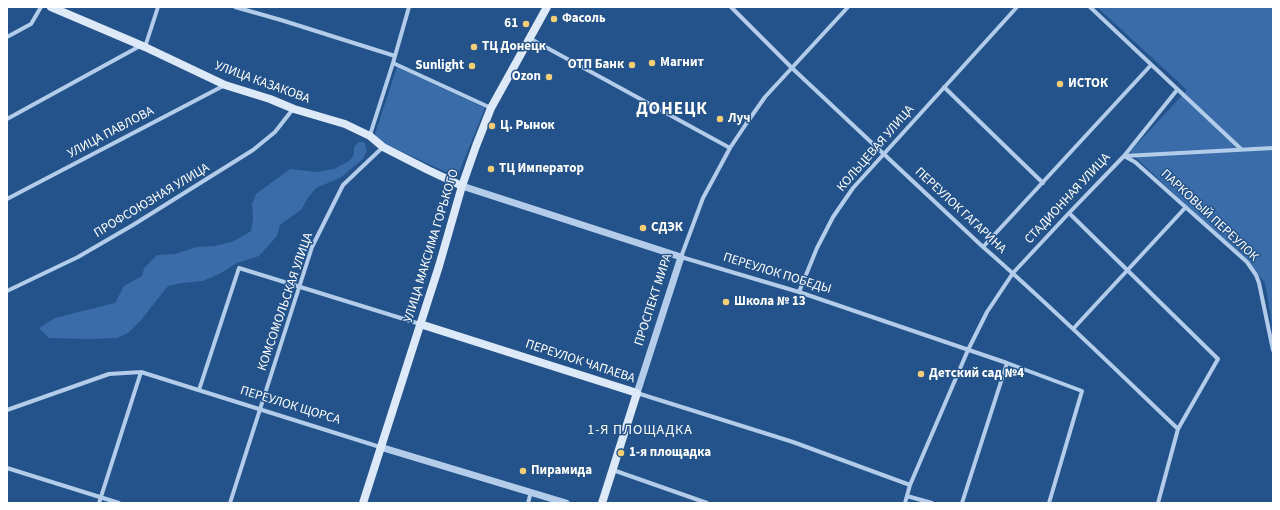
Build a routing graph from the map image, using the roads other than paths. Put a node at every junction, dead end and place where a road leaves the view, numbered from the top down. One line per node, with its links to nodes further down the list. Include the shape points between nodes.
1 (41, 7): 11 (street, via 30,24)
2 (51, 7): 13 (main road, УЛИЦА КАЗАКОВА)
3 (158, 7): 13 (street)
4 (235, 7): 14 (street)
5 (409, 7): 14 (street)
6 (547, 7): 12 (main road, УЛИЦА МАКСИМА ГОРЬКОГО)
7 (731, 7): 17 (street, ПЕРЕУЛОК ГАГАРИНА)
8 (848, 7): 17 (street, ПРОСПЕКТ МИРА)
9 (1017, 7): 19 (street, КОЛЬЦЕВАЯ УЛИЦА)
10 (1090, 7): 16 (street)
11 (7, 37)
12 (530, 38): 21 (main road, УЛИЦА МАКСИМА ГОРЬКОГО); 26 (street)
13 (143, 46): 18 (main road, УЛИЦА КАЗАКОВА); 23 (street)
14 (395, 56): 15 (street)
15 (393, 63): 21 (street); 24 (street)
16 (1151, 65): 20 (street); 31 (street)
17 (792, 68): 26 (street, ПРОСПЕКТ МИРА, via 765,97); 29 (street, ПЕРЕУЛОК ГАГАРИНА)
18 (225, 84): 22 (main road, УЛИЦА КАЗАКОВА); 33 (street, УЛИЦА ПАВЛОВА)
19 (944, 87): 29 (street, КОЛЬЦЕВАЯ УЛИЦА); 31 (street)
20 (1177, 90): 28 (street); 30 (street, СТАДИОННАЯ УЛИЦА)
21 (491, 108): 32 (main road, УЛИЦА МАКСИМА ГОРЬКОГО)
22 (294, 109): 24 (main road, УЛИЦА КАЗАКОВА, via 346,124); 41 (street, ПРОФСОЮЗНАЯ УЛИЦА, via 275,132 253,150 78,257)
23 (7, 119)
24 (370, 136): 25 (main road, УЛИЦА КАЗАКОВА)
25 (383, 147): 32 (main road, УЛИЦА КАЗАКОВА); 40 (street, КОМСОМОЛЬСКАЯ УЛИЦА, via 343,185 312,247)
26 (730, 148): 37 (street, ПРОСПЕКТ МИРА, via 703,198)
27 (1273, 148): 28 (street)
28 (1241, 150): 30 (street)
29 (884, 154): 36 (street, ПЕРЕУЛОК ГАГАРИНА); 42 (street, КОЛЬЦЕВАЯ УЛИЦА, via 853,188 833,217)
30 (1124, 156): 34 (street, ПАРКОВЫЙ ПЕРЕУЛОК, via 1135,162); 35 (street, СТАДИОННАЯ УЛИЦА)
31 (1043, 183): 36 (street)
32 (462, 186): 37 (street, ПЕРЕУЛОК ПОБЕДЫ); 43 (main road, УЛИЦА МАКСИМА ГОРЬКОГО)
33 (7, 199)
34 (1186, 208): 38 (street); 46 (street, ПАРКОВЫЙ ПЕРЕУЛОК, via 1247,262 1256,275)
35 (1069, 213): 38 (street); 39 (street, СТАДИОННАЯ УЛИЦА)
36 (983, 247): 39 (street, ПЕРЕУЛОК ГАГАРИНА)
37 (681, 257): 42 (street, ПЕРЕУЛОК ПОБЕДЫ); 50 (street, ПРОСПЕКТ МИРА)
38 (1128, 270): 44 (street); 53 (street, via 1218,359)
39 (1013, 273): 44 (street, ПЕРЕУЛОК ГАГАРИНА); 45 (street, СТАДИОННАЯ УЛИЦА, via 987,312)
40 (299, 287): 43 (street, ПЕРЕУЛОК ЧАПАЕВА); 49 (street, ПЕРЕУЛОК ЧАПАЕВА, via 239,268); 52 (street, КОМСОМОЛЬСКАЯ УЛИЦА)
41 (7, 291)
42 (799, 292): 45 (street, ПЕРЕУЛОК ПОБЕДЫ)
43 (420, 324): 50 (main road, ПЕРЕУЛОК ЧАПАЕВА); 54 (main road, УЛИЦА МАКСИМА ГОРЬКОГО)
44 (1073, 329): 53 (street, ПЕРЕУЛОК ГАГАРИНА)
45 (968, 350): 47 (street, ПЕРЕУЛОК ПОБЕДЫ); 57 (street, СТАДИОННАЯ УЛИЦА)
46 (1273, 350)
47 (1007, 363): 71 (street); 72 (street, ПЕРЕУЛОК ПОБЕДЫ, via 1082,391)
48 (141, 372): 49 (street, ПЕРЕУЛОК ЩОРСА); 51 (street, ПЕРЕУЛОК ЩОРСА, via 109,374); 60 (street)
49 (199, 390): 52 (street, ПЕРЕУЛОК ЩОРСА)
50 (637, 392): 56 (main road, ПРОСПЕКТ МИРА); 57 (street, ПЕРЕУЛОК ЧАПАЕВА, via 793,442)
51 (7, 410)
52 (260, 410): 54 (street, ПЕРЕУЛОК ЩОРСА); 64 (street, КОМСОМОЛЬСКАЯ УЛИЦА)
53 (1178, 429): 73 (street)
54 (380, 447): 58 (street, ПЕРЕУЛОК ЩОРСА); 65 (main road, УЛИЦА МАКСИМА ГОРЬКОГО)
55 (7, 468): 60 (street)
56 (612, 470): 61 (street); 68 (main road, ПРОСПЕКТ МИРА)
57 (910, 485): 59 (street, СТАДИОННАЯ УЛИЦА)
58 (531, 492): 66 (street); 67 (street, ПЕРЕУЛОК ЩОРСА)
59 (907, 496): 69 (street, СТАДИОННАЯ УЛИЦА); 70 (street)
60 (100, 497): 62 (street); 63 (street)
61 (704, 502)
62 (99, 503)
63 (119, 503)
64 (230, 503)
65 (363, 503)
66 (528, 503)
67 (566, 503)
68 (602, 503)
69 (904, 503)
70 (932, 503)
71 (962, 503)
72 (1049, 503)
73 (1158, 503)

